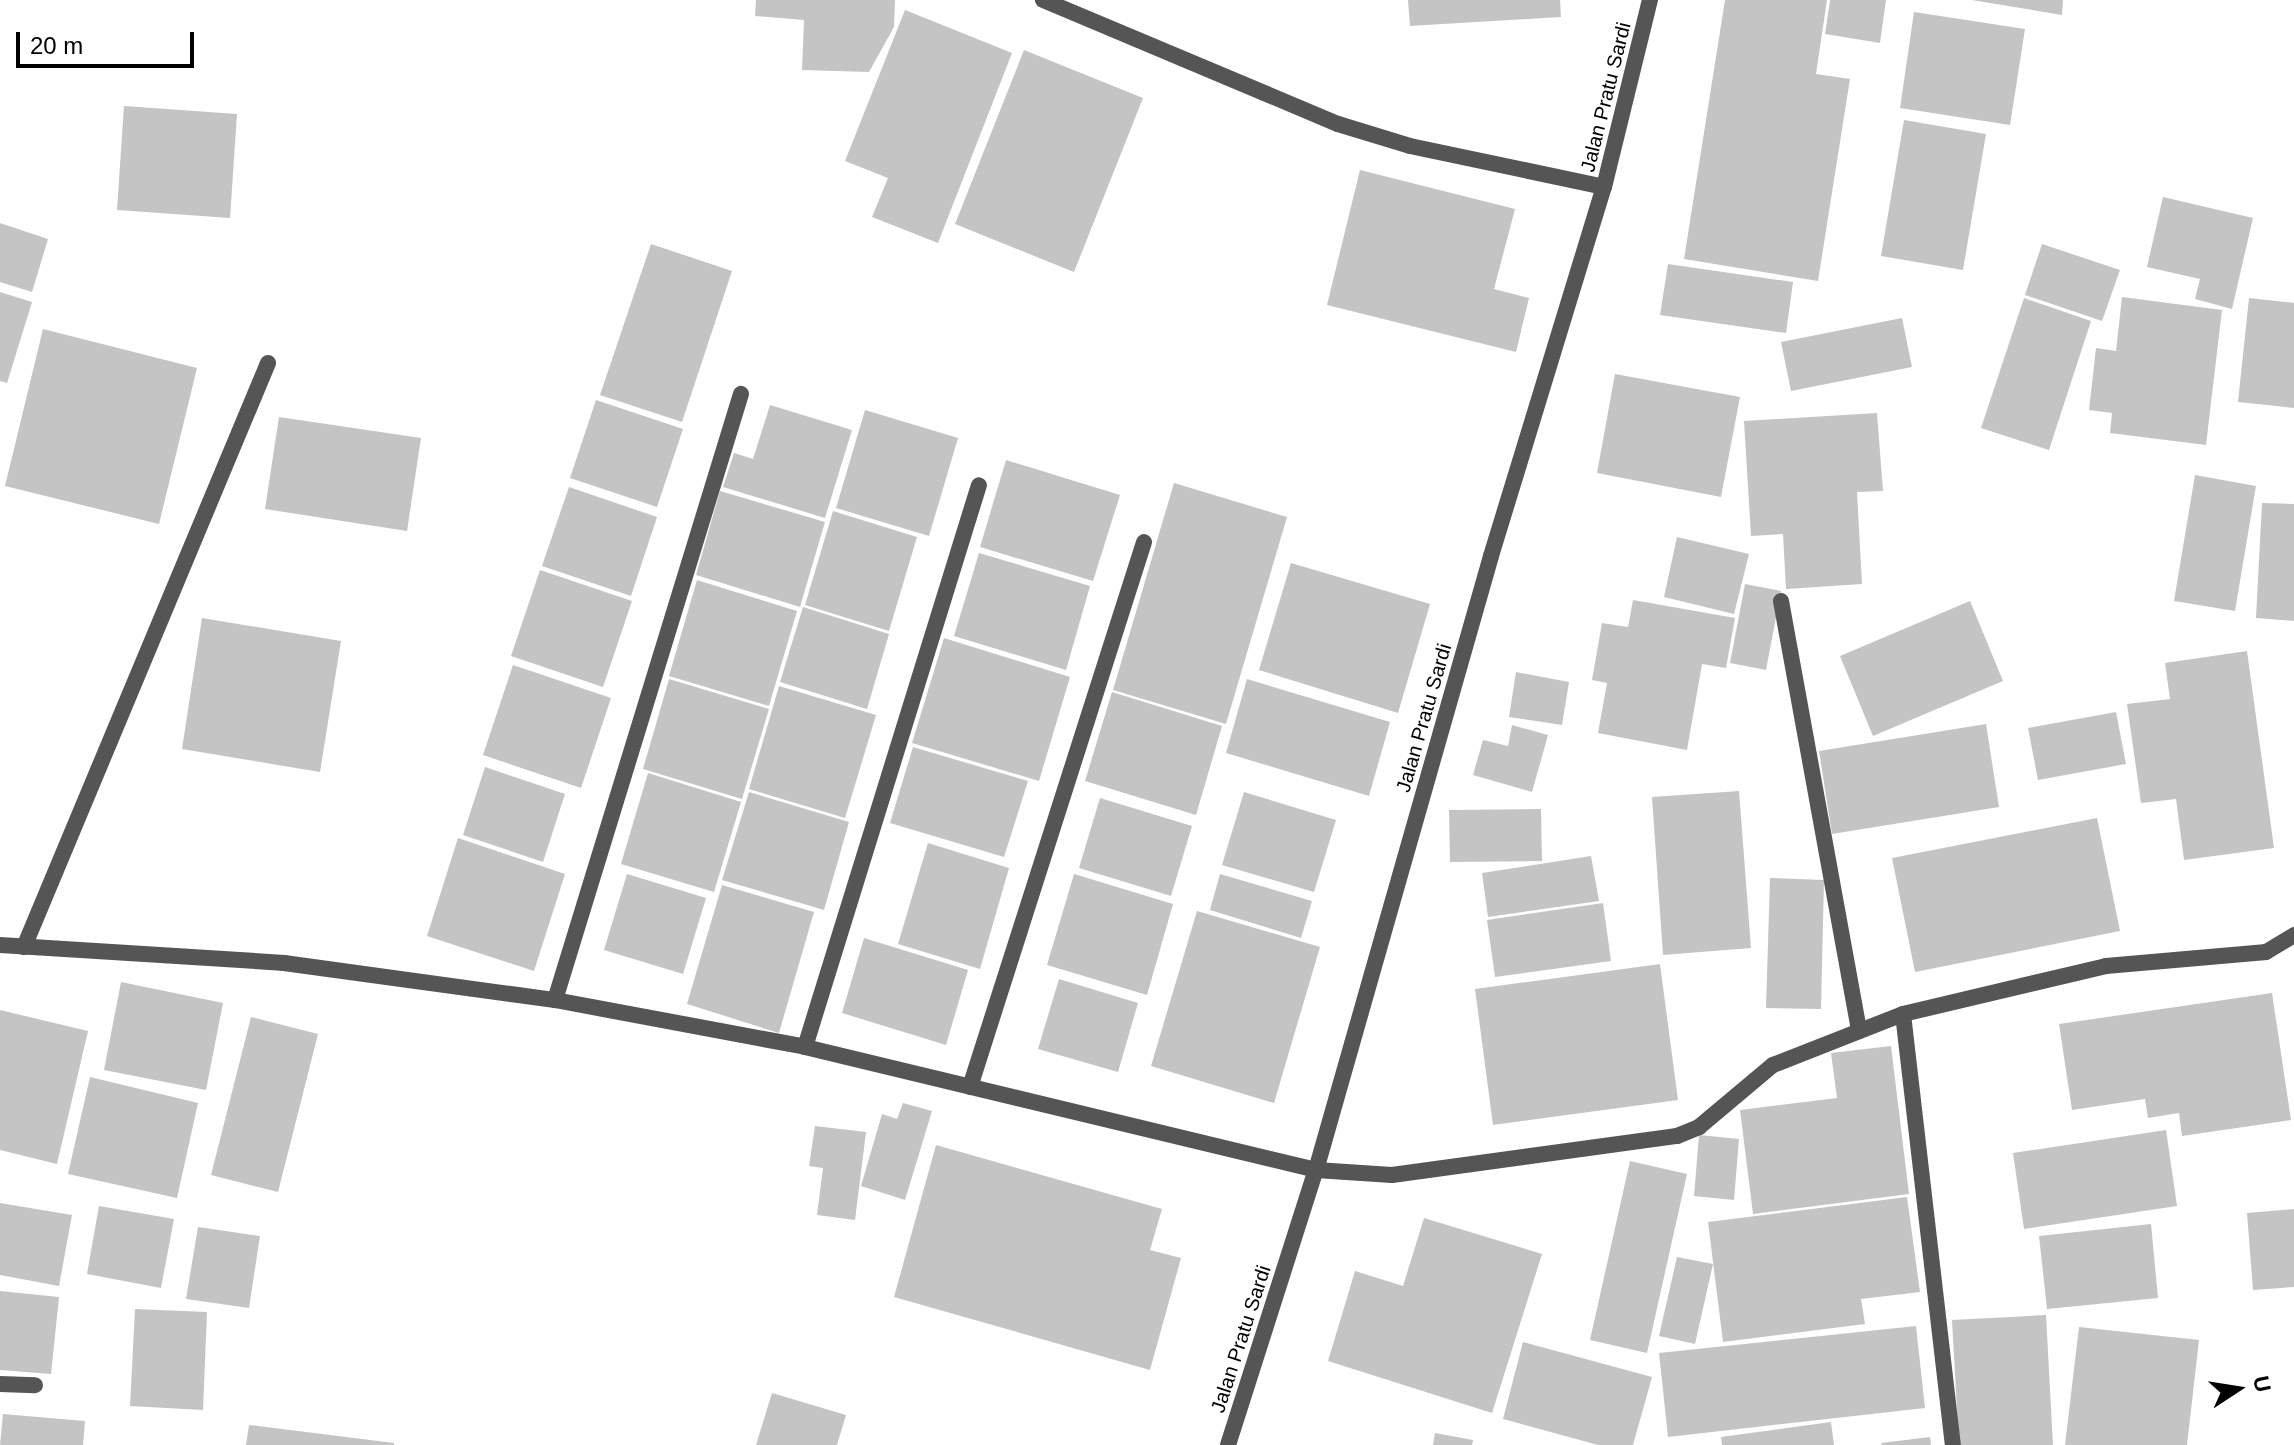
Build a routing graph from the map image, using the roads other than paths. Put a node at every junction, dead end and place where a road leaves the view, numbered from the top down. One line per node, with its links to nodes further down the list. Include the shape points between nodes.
1 (1043, 0): 3 (street, via 1338,124 1410,146)
2 (1650, 0): 3 (street, Jalan Pratu Sardi)
3 (1604, 187): 17 (street, Jalan Pratu Sardi, via 1491,556)
4 (268, 363): 11 (street)
5 (741, 394): 12 (street)
6 (979, 485): 15 (street)
7 (1144, 542): 16 (street)
8 (1781, 601): 14 (street)
9 (2294, 935): 13 (street, via 2266,952 2106,966)
10 (0, 945): 11 (street)
11 (24, 947): 12 (street, via 284,963)
12 (555, 1000): 15 (street)
13 (1903, 1014): 14 (street); 21 (street)
14 (1859, 1031): 17 (street, via 1773,1065 1699,1127 1677,1136 1392,1175)
15 (805, 1047): 16 (street)
16 (970, 1087): 17 (street)
17 (1316, 1170): 20 (street, Jalan Pratu Sardi)
18 (0, 1384): 19 (street)
19 (35, 1385)
20 (1228, 1445)
21 (1953, 1445)

